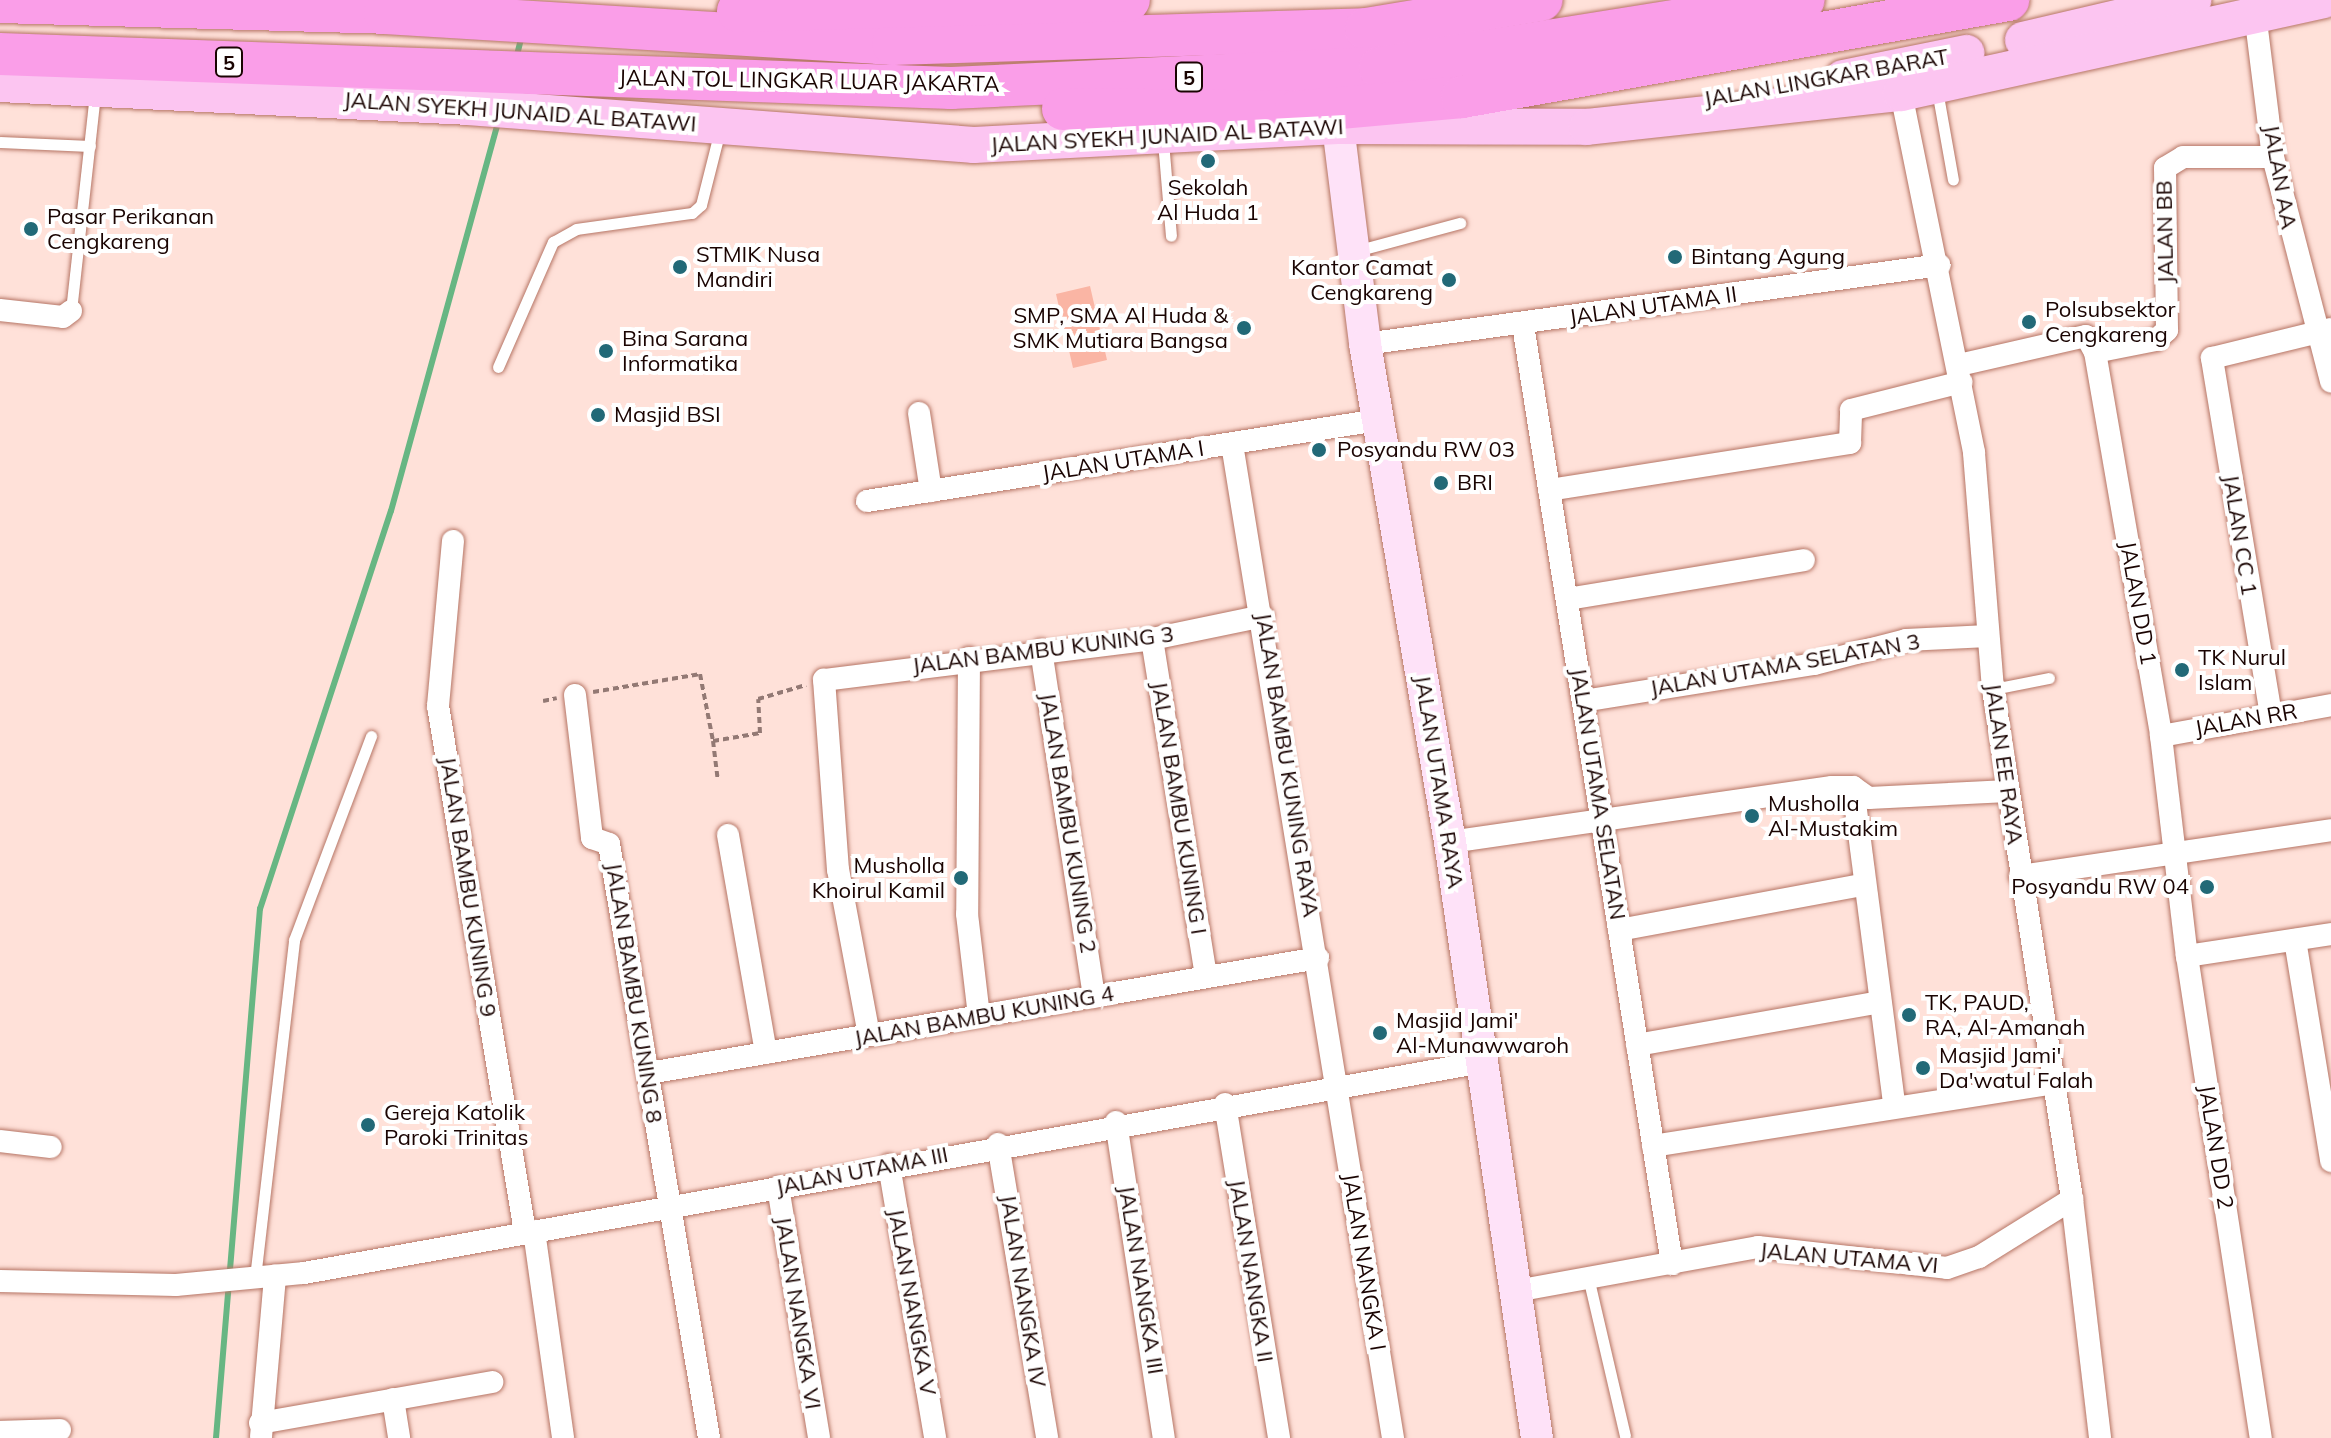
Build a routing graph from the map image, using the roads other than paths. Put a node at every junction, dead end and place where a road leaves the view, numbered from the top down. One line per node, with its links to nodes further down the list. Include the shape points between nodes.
1 (1129, 0): 9 (highway, via 696,12)
2 (1542, 0): 9 (highway, JALAN TOL LINGKAR LUAR JAKARTA / 5, via 1366,29 893,44)
3 (1804, 0): 15 (highway, JALAN TOL LINGKAR LUAR JAKARTA / 5, via 1380,68)
4 (2008, 0): 15 (highway, via 1462,97 1295,112 1065,109)
5 (2193, 0): 20 (main road, JALAN LINGKAR BARAT, via 1843,78)
6 (2323, 0): 8 (main road, JALAN SYEKH JUNAID AL BATAWI)
7 (0, 2): 9 (highway, JALAN TOL LINGKAR LUAR JAKARTA / 5, via 469,19)
8 (2255, 13): 12 (main road, JALAN SYEKH JUNAID AL BATAWI); 24 (street, JALAN AA)
9 (674, 33)
10 (0, 54): 14 (highway, JALAN TOL LINGKAR LUAR JAKARTA / 5)
11 (0, 84): 13 (main road, JALAN SYEKH JUNAID AL BATAWI)
12 (1936, 85): 16 (main road, JALAN SYEKH JUNAID AL BATAWI); 25 (lane)
13 (96, 88): 14 (main road, JALAN SYEKH JUNAID AL BATAWI); 23 (lane)
14 (464, 88): 17 (highway, JALAN TOL LINGKAR LUAR JAKARTA / 5)
15 (951, 88): 17 (highway, JALAN TOL LINGKAR LUAR JAKARTA / 5)
16 (1901, 93): 20 (main road, JALAN SYEKH JUNAID AL BATAWI, via 1587,127); 29 (street, JALAN EE RAYA)
17 (564, 94): 18 (main road, JALAN SYEKH JUNAID AL BATAWI)
18 (721, 126): 21 (main road, JALAN SYEKH JUNAID AL BATAWI, via 974,145); 36 (lane, via 701,205 692,213 576,229 553,242)
19 (1338, 126): 20 (main road, JALAN SYEKH JUNAID AL BATAWI); 21 (main road, JALAN SYEKH JUNAID AL BATAWI); 28 (main road, JALAN UTAMA RAYA)
20 (1455, 128)
21 (1162, 135): 27 (lane)
22 (0, 142): 23 (lane)
23 (90, 146): 31 (lane)
24 (2273, 157): 33 (street, JALAN AA); 35 (street, JALAN BB, via 2183,157 2165,168 2167,330 2156,340)
25 (1953, 180)
26 (1460, 223): 28 (lane)
27 (1171, 236)
28 (1353, 251): 34 (main road, JALAN UTAMA RAYA)
29 (1940, 265): 32 (street, JALAN UTAMA II); 37 (street, JALAN EE RAYA)
30 (0, 310): 31 (street, via 63,317)
31 (71, 311)
32 (1523, 325): 34 (street, JALAN UTAMA II); 42 (street, JALAN UTAMA SELATAN)
33 (2327, 329): 38 (street, JALAN AA); 58 (street, JALAN CC 1, via 2214,355)
34 (1365, 344): 40 (main road, JALAN UTAMA RAYA)
35 (2095, 352): 37 (street, via 2086,336); 60 (street, JALAN DD 1)
36 (498, 367)
37 (1960, 373): 42 (street, via 1851,410 1850,443); 49 (street, JALAN EE RAYA)
38 (2331, 382)
39 (919, 413): 43 (street)
40 (1378, 420): 41 (street, JALAN UTAMA I); 66 (main road, JALAN UTAMA RAYA)
41 (1232, 444): 43 (street, JALAN UTAMA I); 48 (street, JALAN BAMBU KUNING RAYA)
42 (1549, 490): 47 (street, JALAN UTAMA SELATAN)
43 (931, 491): 44 (street, JALAN UTAMA I)
44 (867, 501)
45 (453, 541): 98 (street, JALAN BAMBU KUNING 9, via 438,706)
46 (1804, 560): 47 (street)
47 (1567, 599): 56 (street, JALAN UTAMA SELATAN)
48 (1263, 616): 50 (street, JALAN BAMBU KUNING 3); 74 (street, JALAN BAMBU KUNING RAYA)
49 (1988, 636): 54 (street, JALAN EE RAYA); 56 (street, JALAN UTAMA SELATAN 3, via 1906,640 1814,664)
50 (1152, 639): 51 (street, JALAN BAMBU KUNING 3); 75 (street, JALAN BAMBU KUNING I)
51 (1041, 650): 52 (street, JALAN BAMBU KUNING 3); 76 (street, JALAN BAMBU KUNING 2)
52 (969, 658): 78 (street, via 967,914); 79 (street, JALAN BAMBU KUNING 3, via 824,680 838,870)
53 (2049, 678): 54 (lane)
54 (1993, 689): 62 (street, JALAN EE RAYA)
55 (575, 695): 83 (street, JALAN BAMBU KUNING 8, via 592,838 609,844)
56 (1583, 701): 63 (street, JALAN UTAMA SELATAN)
57 (2331, 705): 58 (street, JALAN RR)
58 (2271, 715): 60 (street, JALAN RR)
59 (371, 736): 100 (lane, via 294,940)
60 (2161, 736): 67 (street, JALAN DD 1)
61 (1853, 787): 62 (street, via 1869,798); 63 (street); 69 (street)
62 (2008, 791): 68 (street, JALAN EE RAYA)
63 (1601, 818): 66 (street); 70 (street, JALAN UTAMA SELATAN)
64 (2331, 830): 67 (street)
65 (728, 835): 81 (street)
66 (1461, 840): 82 (main road, JALAN UTAMA RAYA)
67 (2178, 855): 68 (street); 73 (street, JALAN DD 2)
68 (2020, 876): 84 (street, JALAN EE RAYA)
69 (1861, 885): 70 (street); 77 (street)
70 (1619, 930): 80 (street, JALAN UTAMA SELATAN)
71 (2331, 934): 72 (street)
72 (2295, 940): 73 (street); 93 (street)
73 (2187, 956): 121 (street, JALAN DD 2)
74 (1318, 958): 75 (street, JALAN BAMBU KUNING 4); 85 (street, JALAN BAMBU KUNING RAYA)
75 (1206, 977): 76 (street, JALAN BAMBU KUNING 4)
76 (1094, 997): 78 (street, JALAN BAMBU KUNING 4)
77 (1880, 1002): 80 (street); 87 (street)
78 (979, 1016): 79 (street, JALAN BAMBU KUNING 4)
79 (869, 1035): 81 (street, JALAN BAMBU KUNING 4)
80 (1637, 1045): 91 (street, JALAN UTAMA SELATAN)
81 (766, 1053): 83 (street, JALAN BAMBU KUNING 4)
82 (1482, 1062): 85 (street, JALAN UTAMA III); 103 (main road, JALAN UTAMA RAYA)
83 (649, 1073): 97 (street, JALAN BAMBU KUNING 8)
84 (2051, 1084): 87 (street); 96 (street, JALAN EE RAYA)
85 (1335, 1086): 86 (street, JALAN UTAMA III); 118 (street, JALAN NANGKA I)
86 (1225, 1104): 88 (street, JALAN UTAMA III); 117 (street, JALAN NANGKA II)
87 (1894, 1104): 91 (street)
88 (1116, 1122): 90 (street, JALAN UTAMA III); 116 (street, JALAN NANGKA III)
89 (0, 1141): 92 (street)
90 (998, 1144): 94 (street, JALAN UTAMA III); 115 (street, JALAN NANGKA IV)
91 (1653, 1146): 99 (street, JALAN UTAMA SELATAN)
92 (51, 1147)
93 (2331, 1161)
94 (889, 1165): 95 (street, JALAN UTAMA III); 114 (street, JALAN NANGKA V)
95 (778, 1187): 97 (street, JALAN UTAMA III); 113 (street, JALAN NANGKA VI)
96 (2072, 1199): 99 (street, JALAN UTAMA VI, via 1979,1257 1947,1268 1758,1247); 120 (street, JALAN EE RAYA)
97 (668, 1208): 98 (street, JALAN UTAMA III); 112 (street, JALAN BAMBU KUNING 8)
98 (529, 1232): 100 (street, JALAN UTAMA III); 111 (street, JALAN BAMBU KUNING 9)
99 (1672, 1264): 102 (street, JALAN UTAMA VI)
100 (258, 1277): 101 (street, JALAN UTAMA III); 107 (street)
101 (0, 1281)
102 (1589, 1281): 103 (street, JALAN UTAMA VI); 109 (lane)
103 (1516, 1291): 119 (main road, JALAN UTAMA RAYA)
104 (492, 1382): 105 (street)
105 (393, 1399): 107 (street); 110 (street)
106 (60, 1430): 108 (street)
107 (261, 1430)
108 (0, 1432)
109 (1625, 1436)
110 (399, 1438)
111 (563, 1438)
112 (709, 1438)
113 (819, 1438)
114 (935, 1438)
115 (1047, 1438)
116 (1164, 1438)
117 (1279, 1438)
118 (1393, 1438)
119 (1537, 1438)
120 (2100, 1438)
121 (2261, 1438)

